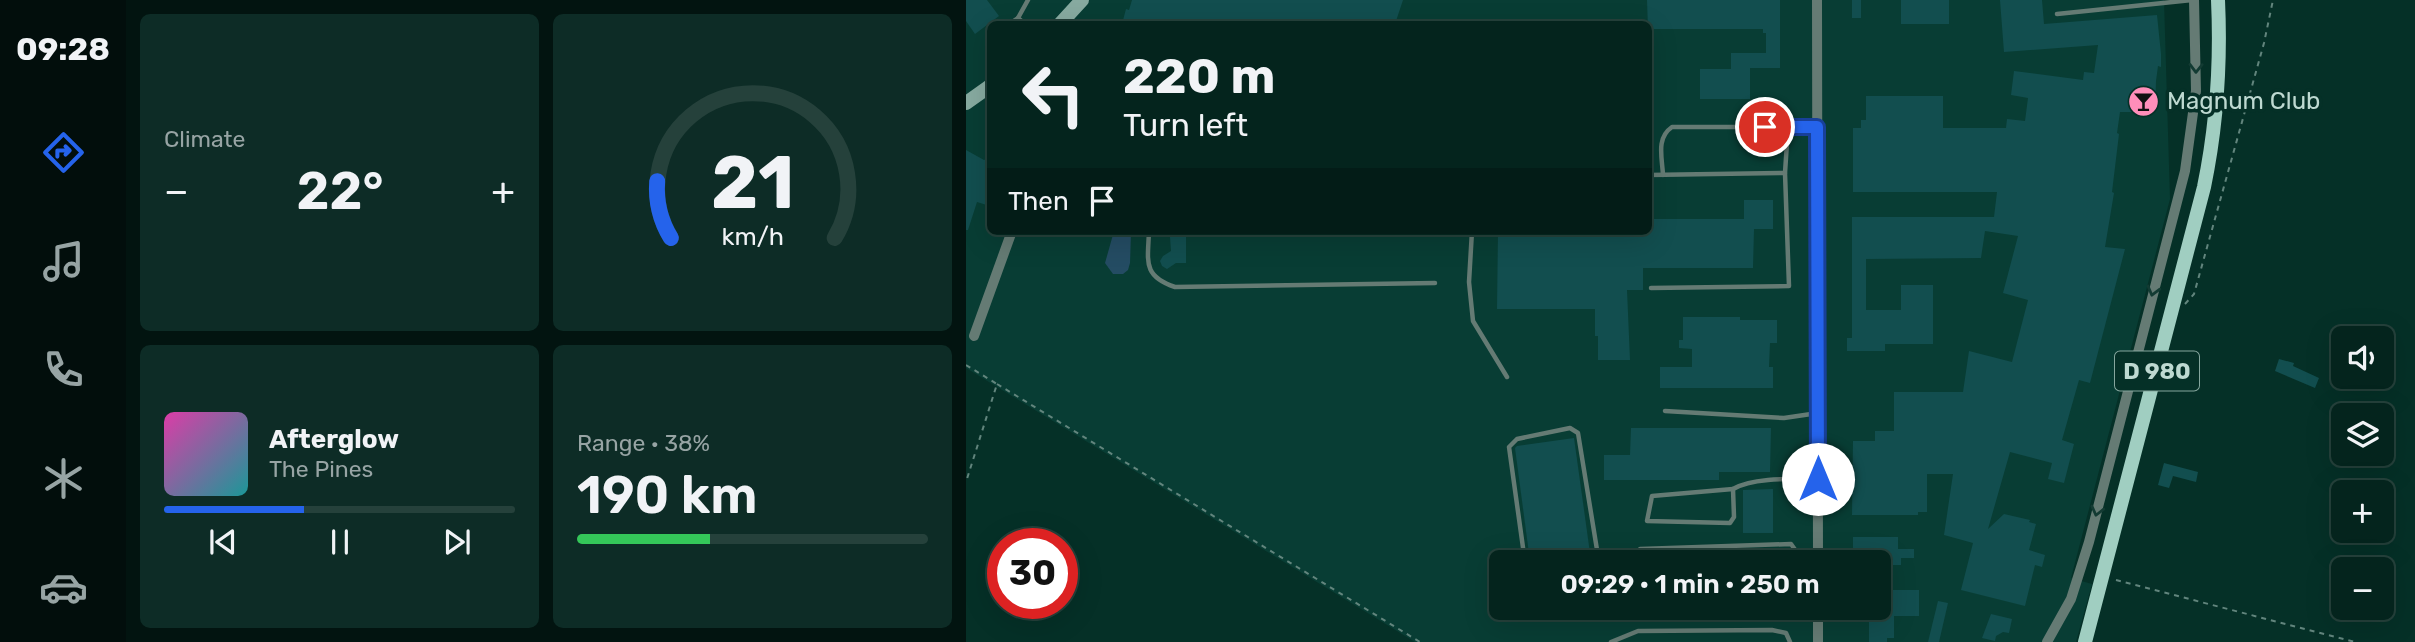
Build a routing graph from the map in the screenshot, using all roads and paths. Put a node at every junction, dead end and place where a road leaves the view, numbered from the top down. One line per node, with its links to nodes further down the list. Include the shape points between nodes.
1 (1028, 0): 8 (lane)
2 (1082, 0): 11 (street)
3 (1817, 0): 15 (street)
4 (2193, 0): 7 (lane); 45 (street, one-way to 45, via 2196,91 2185,171 2089,542 2071,599)
5 (2218, 0): 24 (main road, D 980, via 2220,66 2214,136)
6 (2273, 0): 24 (path, via 2194,294 2188,303)
7 (2057, 14)
8 (1018, 18): 9 (lane); 10 (lane)
9 (1014, 21)
10 (1022, 21)
11 (1063, 21)
12 (987, 88): 13 (street)
13 (966, 103)
14 (1788, 127): 15 (lane); 16 (lane); 18 (lane, via 1672,127 1661,139)
15 (1817, 127): 30 (street)
16 (1785, 173): 18 (lane); 23 (lane, via 1788,286)
17 (1652, 175): 18 (lane)
18 (1663, 175)
19 (1011, 235): 25 (street)
20 (1149, 235): 22 (lane, via 1150,272 1159,282 1175,287)
21 (1472, 235): 27 (lane, via 1473,321)
22 (1435, 283)
23 (1651, 288)
24 (2174, 306): 39 (main road, D 980)
25 (974, 336)
26 (966, 365): 28 (path)
27 (1507, 377)
28 (997, 384): 32 (path); 41 (path)
29 (1665, 411): 30 (lane, via 1784,418)
30 (1818, 413): 31 (street)
31 (1818, 479): 33 (lane, via 1757,482); 38 (street)
32 (966, 482)
33 (1733, 489): 33 (lane, via 1653,496 1647,521 1730,523)
34 (1523, 550): 35 (lane, via 1508,447 1517,439 1570,428 1578,433)
35 (1597, 550)
36 (1640, 550): 37 (lane, via 1791,544)
37 (1795, 550)
38 (1818, 550)
39 (2103, 576): 46 (main road, D 980); 47 (path)
40 (1818, 620): 44 (street)
41 (1420, 642)
42 (1611, 642): 43 (lane, via 1638,631 1759,630 1786,634)
43 (1790, 642)
44 (1818, 642)
45 (2047, 642)
46 (2085, 642)
47 (2355, 642)

